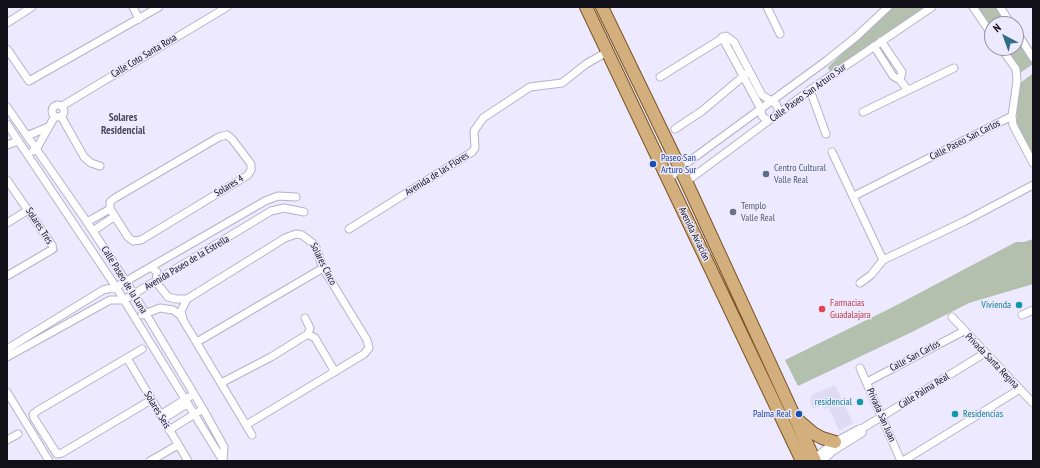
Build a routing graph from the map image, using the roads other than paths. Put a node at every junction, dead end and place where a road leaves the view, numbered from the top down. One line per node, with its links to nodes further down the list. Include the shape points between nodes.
1 (32, 7): 14 (street)
2 (132, 7): 13 (street)
3 (159, 7): 13 (street)
4 (227, 7): 37 (street, Calle Coto Santa Rosa, via 62,106 54,107 53,113)
5 (586, 7): 21 (main road, Avenida Aviación)
6 (602, 7): 55 (main road, Avenida Aviación)
7 (767, 7): 16 (street)
8 (888, 7): 24 (street, Calle Paseo San Arturo Sur)
9 (932, 7): 17 (street, Calle Paseo San Arturo Sur)
10 (974, 7): 15 (street)
11 (1000, 7): 12 (street)
12 (1006, 16)
13 (140, 19): 20 (street, via 29,81)
14 (7, 22)
15 (984, 23)
16 (780, 34)
17 (881, 41): 19 (street, Calle Paseo San Arturo Sur); 29 (street, via 902,72)
18 (1024, 44): 23 (street)
19 (874, 46): 28 (street, Calle Paseo San Arturo Sur); 29 (street, via 893,76)
20 (7, 48)
21 (607, 52): 57 (main road, Avenida Aviación); 70 (street, Avenida de las Flores, via 586,64 562,83 530,87 483,118 474,130 475,148 472,152)
22 (1007, 56): 38 (street, Calle Paseo San Carlos, via 1016,69 1017,81)
23 (1033, 58)
24 (826, 61): 28 (street, via 823,68); 32 (street, Calle Paseo San Arturo Sur)
25 (954, 68): 31 (street)
26 (746, 74): 27 (street, via 734,42 726,36); 32 (street); 34 (street); 43 (street)
27 (660, 77)
28 (829, 77): 30 (street, Calle Paseo San Arturo Sur)
29 (900, 80): 31 (street)
30 (810, 90): 36 (street, Calle Paseo San Arturo Sur); 44 (street)
31 (907, 90): 35 (street)
32 (770, 102): 34 (street, Calle Paseo San Arturo Sur); 36 (street, via 776,104)
33 (7, 107): 40 (street, Calle Paseo de la Luna)
34 (761, 109): 39 (street, via 762,116); 48 (street, Calle Paseo San Arturo Sur)
35 (863, 112)
36 (780, 113): 39 (street, Calle Paseo San Arturo Sur)
37 (58, 116): 41 (street, Calle Coto Santa Rosa); 54 (street, via 84,157)
38 (1012, 116): 53 (street, via 1013,126); 60 (street, Calle Paseo San Carlos)
39 (768, 121): 52 (street, Calle Paseo San Arturo Sur)
40 (16, 122): 42 (street); 45 (street, Calle Paseo de la Luna)
41 (48, 127): 45 (street); 49 (street, Calle Coto Santa Rosa)
42 (8, 128): 46 (street, Calle Paseo de la Luna)
43 (675, 129)
44 (826, 134)
45 (27, 136): 49 (street, Calle Paseo de la Luna)
46 (18, 141): 47 (street); 51 (street, Calle Paseo de la Luna)
47 (7, 145)
48 (711, 145): 52 (street); 55 (street, Calle Paseo San Arturo Sur)
49 (36, 148): 51 (street, Calle Coto Santa Rosa); 67 (street, Calle Paseo de la Luna)
50 (832, 152): 60 (street)
51 (28, 155): 79 (street, Calle Paseo de la Luna)
52 (720, 156): 58 (street, Calle Paseo San Arturo Sur)
53 (1033, 164)
54 (100, 166)
55 (680, 168): 57 (street, Calle Paseo San Arturo Sur); 58 (main road, Avenida Aviación)
56 (7, 180): 63 (street, Solares Tres)
57 (668, 180): 119 (main road, Avenida Aviación)
58 (686, 182): 109 (main road, Avenida Aviación)
59 (1033, 185): 72 (street)
60 (854, 196): 72 (street)
61 (296, 197): 66 (street, Avenida Paseo de la Estrella, via 271,198)
62 (110, 209): 65 (street, Solares 4); 65 (street, Solares 4, via 110,202 115,198 219,137 226,135 232,139 251,164 248,175 141,240 133,241 128,237); 67 (street, Solares 4)
63 (28, 210): 68 (street); 75 (street, Solares Tres, via 53,249)
64 (304, 212): 69 (street, Avenida Paseo de la Estrella, via 279,208)
65 (115, 216): 71 (street)
66 (237, 218): 69 (street); 73 (street, Avenida Paseo de la Estrella)
67 (87, 222): 71 (street, Calle Paseo de la Luna)
68 (7, 223)
69 (242, 229): 77 (street, Avenida Paseo de la Estrella)
70 (349, 229)
71 (93, 231): 76 (street, Calle Paseo de la Luna)
72 (884, 260): 78 (street, via 871,275)
73 (151, 267): 76 (street, Avenida Paseo de la Estrella); 77 (street, via 157,272)
74 (323, 268): 81 (street, Solares Cinco, via 315,245 307,237 296,234 285,238); 92 (street); 98 (street, Solares Cinco, via 369,345 364,354)
75 (7, 276)
76 (126, 282): 79 (street, Avenida Paseo de la Estrella); 80 (street, Calle Paseo de la Luna)
77 (156, 282): 80 (street, Avenida Paseo de la Estrella); 81 (street, via 164,293 172,298)
78 (860, 282)
79 (116, 287): 82 (street, Calle Paseo de la Luna); 95 (street, Avenida Paseo de la Estrella, via 103,290)
80 (134, 294): 82 (street, Avenida Paseo de la Estrella); 84 (street, Calle Paseo de la Luna)
81 (187, 298): 89 (street, via 181,312)
82 (124, 300): 87 (street, Calle Paseo de la Luna); 95 (street, Avenida Paseo de la Estrella, via 110,300)
83 (1033, 310): 85 (street)
84 (145, 314): 87 (street); 89 (street, via 156,308 166,309 173,310); 103 (street, Calle Paseo de la Luna)
85 (1022, 315)
86 (952, 317): 90 (street, Privada Santa Regina)
87 (135, 318): 105 (street, Calle Paseo de la Luna)
88 (305, 318): 91 (street, via 310,328)
89 (183, 319): 92 (street)
90 (964, 331): 94 (street, Privada Santa Regina); 99 (street, Calle San Carlos)
91 (308, 334): 98 (street, via 315,338); 100 (street)
92 (197, 342): 100 (street)
93 (142, 349): 96 (street)
94 (985, 353): 101 (street, Privada Santa Regina); 111 (street, Calle Palma Real)
95 (8, 354)
96 (126, 358): 104 (street, Solares Seis); 104 (street, via 37,411 33,414 34,418 57,454)
97 (860, 368): 99 (street, Privada San Juan)
98 (335, 372): 112 (street, Solares Cinco)
99 (867, 382): 111 (street, Privada San Juan)
100 (221, 383): 112 (street)
101 (1020, 389): 106 (street, Privada Santa Regina); 124 (street)
102 (7, 392): 120 (street)
103 (194, 394): 105 (street); 107 (street, Calle Paseo de la Luna)
104 (151, 400): 110 (street, Solares Seis)
105 (186, 402): 108 (street, Calle Paseo de la Luna); 110 (street)
106 (1033, 403)
107 (203, 409): 108 (street); 123 (street, Calle Paseo de la Luna, via 224,447)
108 (192, 413): 113 (street); 123 (street, Calle Paseo de la Luna)
109 (794, 415): 118 (main road, via 813,433); 119 (main road, Avenida Aviación)
110 (162, 417): 113 (street, Solares Seis)
111 (881, 417): 118 (street, Calle Palma Real); 124 (street, Privada San Juan)
112 (246, 425): 115 (street)
113 (168, 428): 117 (street, Solares Seis)
114 (18, 434): 116 (street)
115 (252, 435)
116 (8, 437)
117 (178, 445): 121 (street); 122 (street, Solares Seis)
118 (837, 445): 119 (street, Calle Palma Real)
119 (813, 460)
120 (49, 461)
121 (150, 461)
122 (188, 461)
123 (223, 461)
124 (902, 461)

